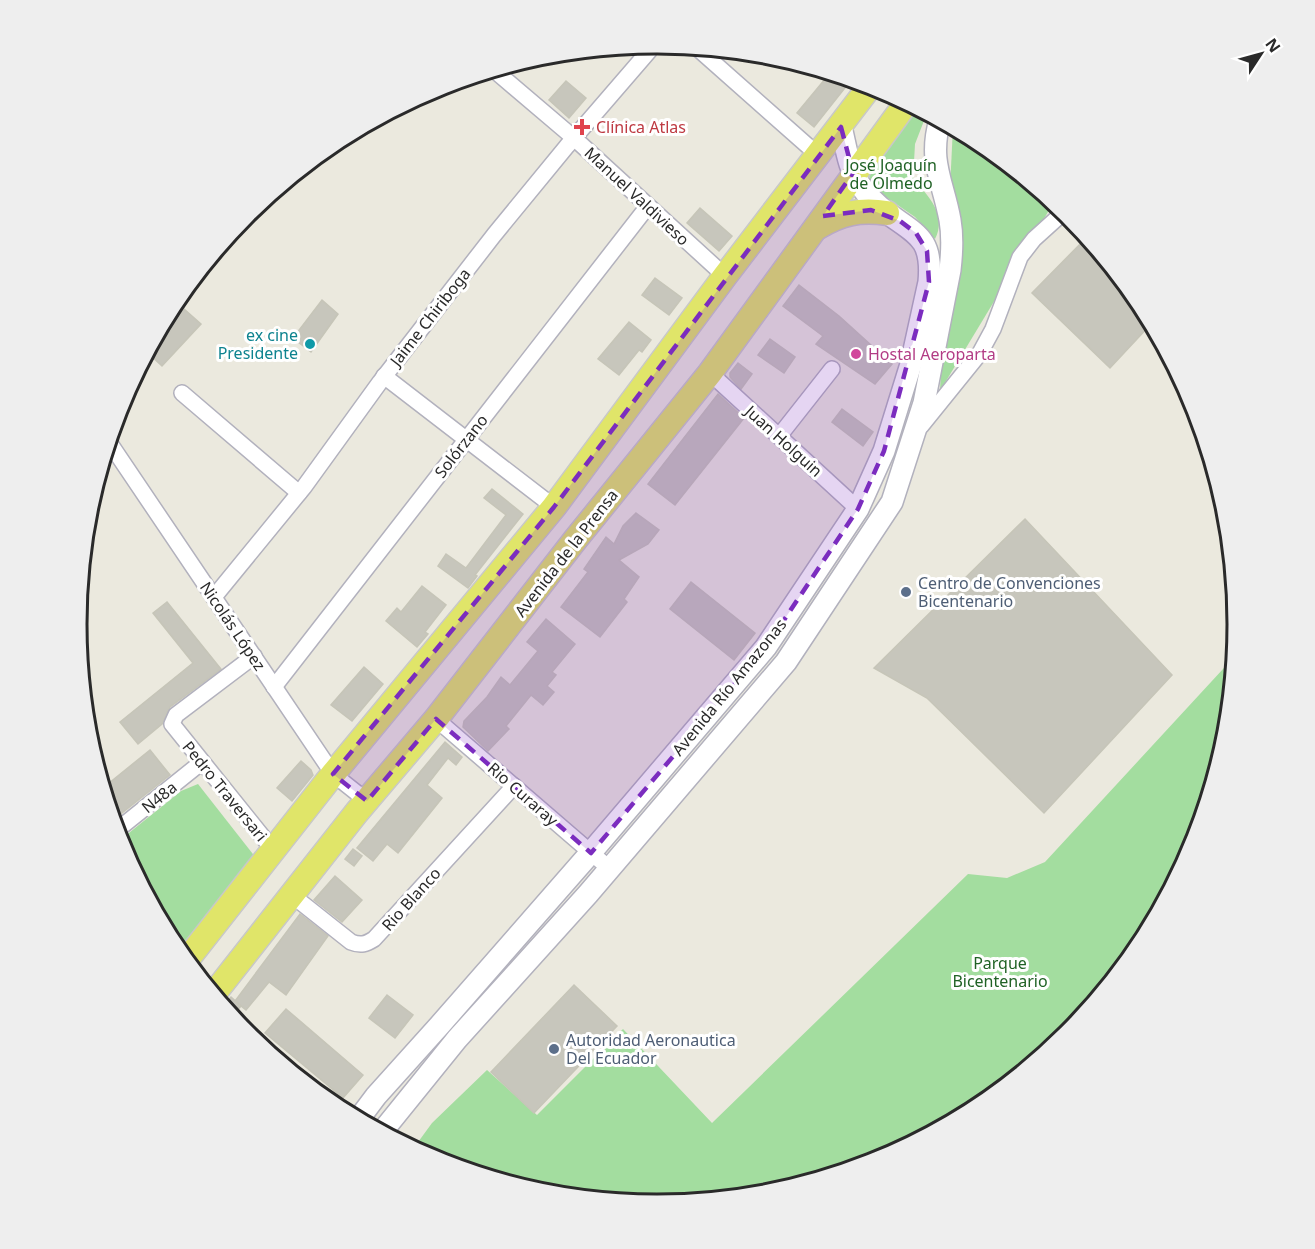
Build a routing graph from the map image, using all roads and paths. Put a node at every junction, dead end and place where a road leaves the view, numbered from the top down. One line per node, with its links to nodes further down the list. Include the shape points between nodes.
1 (646, 54): 8 (street, Jaime Chiriboga)
2 (707, 56): 9 (street)
3 (501, 76): 8 (street, Manuel Valdivieso)
4 (866, 93): 7 (main road)
5 (901, 109): 10 (main road, Avenida de la Prensa)
6 (938, 128): 20 (main road, Avenida Río Amazonas, via 934,150 950,222 952,251 947,294)
7 (841, 130): 9 (main road); 10 (main road, Avenida Río Amazonas)
8 (574, 138): 11 (street, Manuel Valdivieso); 18 (street, Jaime Chiriboga)
9 (818, 154): 15 (main road)
10 (852, 170): 12 (main road, Avenida Río Amazonas, via 868,195); 14 (main road, Avenida de la Prensa)
11 (648, 206): 15 (street, Manuel Valdivieso); 22 (street, Solórzano)
12 (887, 213): 14 (main road, via 849,212); 26 (main road, Avenida Río Amazonas, via 909,226 922,241 930,259 929,282 902,398)
13 (1058, 218): 20 (street, via 1020,257 980,353)
14 (813, 230): 17 (main road, Avenida de la Prensa)
15 (725, 276): 25 (main road)
16 (832, 369): 21 (street)
17 (710, 373): 21 (street, Juan Holguin); 30 (main road, Avenida de la Prensa)
18 (384, 376): 22 (street); 24 (street, Jaime Chiriboga)
19 (182, 393): 24 (street)
20 (917, 430): 38 (main road, Avenida Río Amazonas, via 892,502 786,662)
21 (780, 435): 26 (street, Juan Holguin)
22 (467, 439): 25 (street); 29 (street, Solórzano)
23 (114, 450): 27 (street, Nicolás López)
24 (299, 493): 27 (street, Jaime Chiriboga)
25 (554, 507): 32 (main road)
26 (858, 509): 37 (main road, Avenida Río Amazonas, via 766,647)
27 (214, 597): 28 (street, Nicolás López)
28 (254, 657): 29 (street, Nicolás López); 31 (street, Pedro Traversari, via 172,721)
29 (274, 687): 32 (street, Nicolás López)
30 (436, 719): 33 (street, Rio Curaray); 34 (main road, Avenida de la Prensa)
31 (202, 762): 35 (street, N48a); 36 (street, Pedro Traversari)
32 (333, 774): 34 (street, Nicolás López); 36 (main road)
33 (514, 786): 37 (street, Rio Curaray); 39 (street, Rio Blanco, via 374,939 361,945 351,942)
34 (367, 801): 39 (main road, Avenida de la Prensa)
35 (123, 825)
36 (274, 851): 40 (main road)
37 (591, 852): 38 (street, Rio Curaray); 42 (main road, Avenida Río Amazonas)
38 (610, 869): 43 (main road, Avenida Río Amazonas)
39 (292, 896): 41 (main road, Avenida de la Prensa)
40 (192, 954)
41 (218, 988)
42 (439, 1026): 43 (main road); 44 (main road, Avenida Río Amazonas)
43 (457, 1039): 45 (main road, Avenida Río Amazonas)
44 (363, 1113)
45 (386, 1126)

